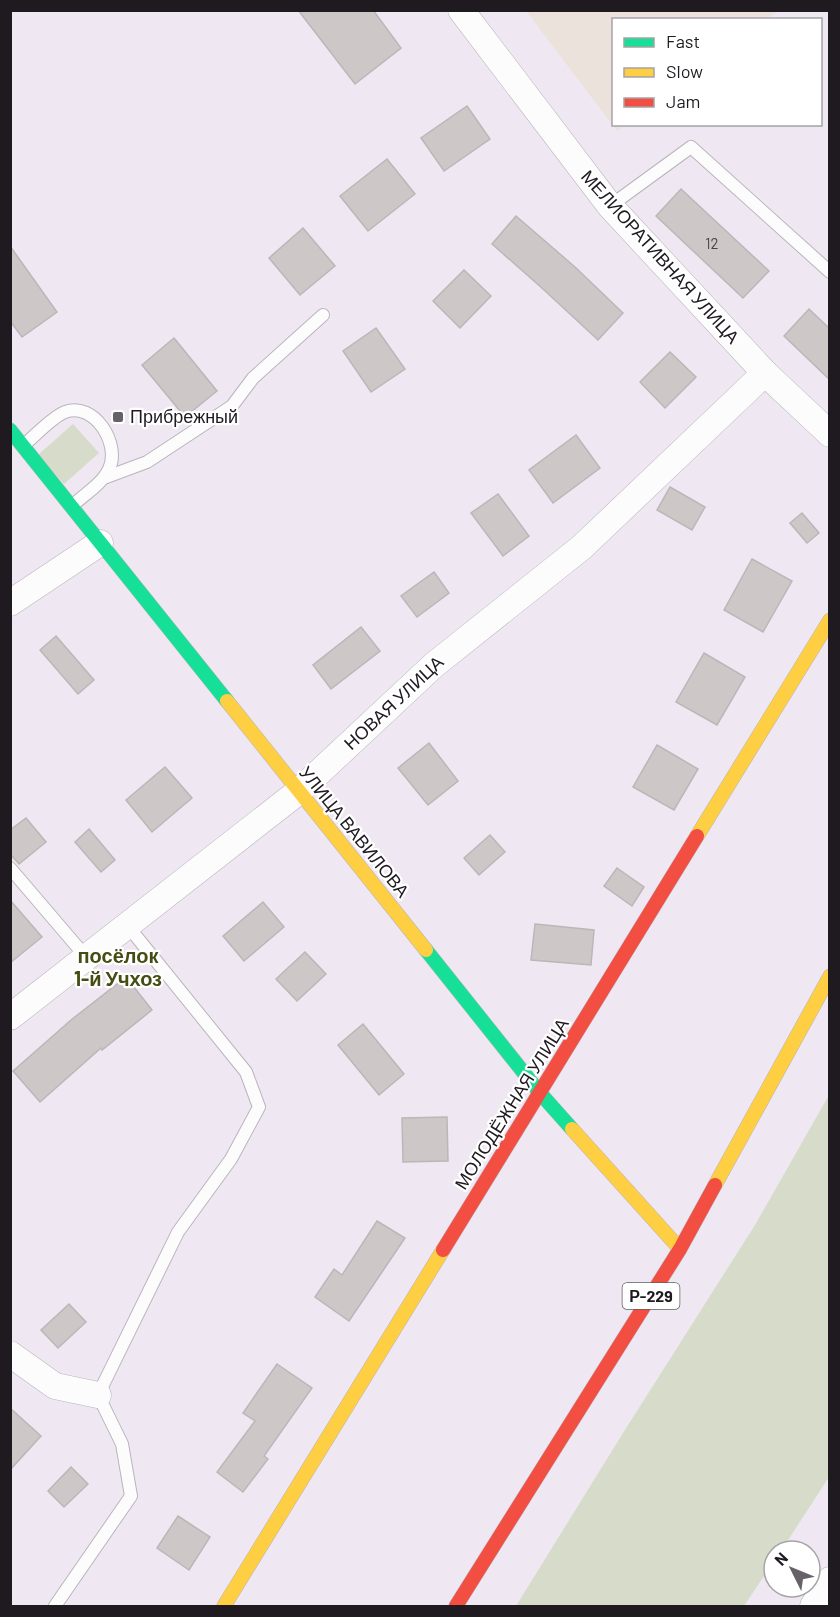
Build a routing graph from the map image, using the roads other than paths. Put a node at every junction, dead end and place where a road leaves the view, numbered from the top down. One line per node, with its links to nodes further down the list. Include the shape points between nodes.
1 (461, 10): 2 (street, МЕЛИОРАТИВНАЯ УЛИЦА)
2 (610, 206): 3 (lane, via 691,147); 5 (street, МЕЛИОРАТИВНАЯ УЛИЦА)
3 (830, 272)
4 (324, 315): 9 (lane, via 253,378 232,406 147,462)
5 (765, 373): 7 (street, МЕЛИОРАТИВНАЯ УЛИЦА); 14 (street, НОВАЯ УЛИЦА, via 582,547 434,664)
6 (10, 430): 8 (street, УЛИЦА ВАВИЛОВА)
7 (830, 434)
8 (23, 446): 9 (lane, via 62,412 86,412 101,427 112,447 110,467); 10 (street, УЛИЦА ВАВИЛОВА)
9 (104, 478): 10 (lane)
10 (72, 506): 11 (street, УЛИЦА ВАВИЛОВА)
11 (100, 543): 12 (street); 14 (street, УЛИЦА ВАВИЛОВА)
12 (10, 603)
13 (830, 620): 20 (street, МОЛОДЁЖНАЯ УЛИЦА)
14 (298, 792): 16 (street, НОВАЯ УЛИЦА); 20 (street, УЛИЦА ВАВИЛОВА)
15 (10, 868): 17 (lane)
16 (127, 925): 17 (street, НОВАЯ УЛИЦА); 23 (lane, via 246,1072 259,1107 231,1159 178,1232)
17 (86, 957): 19 (street, НОВАЯ УЛИЦА)
18 (830, 976): 21 (street, Р-229)
19 (10, 1017)
20 (540, 1093): 21 (street, УЛИЦА ВАВИЛОВА); 26 (street, МОЛОДЁЖНАЯ УЛИЦА)
21 (680, 1249): 27 (street, Р-229)
22 (10, 1354): 23 (street, via 55,1386)
23 (98, 1395): 25 (lane, via 122,1444 131,1496)
24 (830, 1580): 28 (street)
25 (56, 1606)
26 (224, 1606)
27 (456, 1606)
28 (813, 1606)

